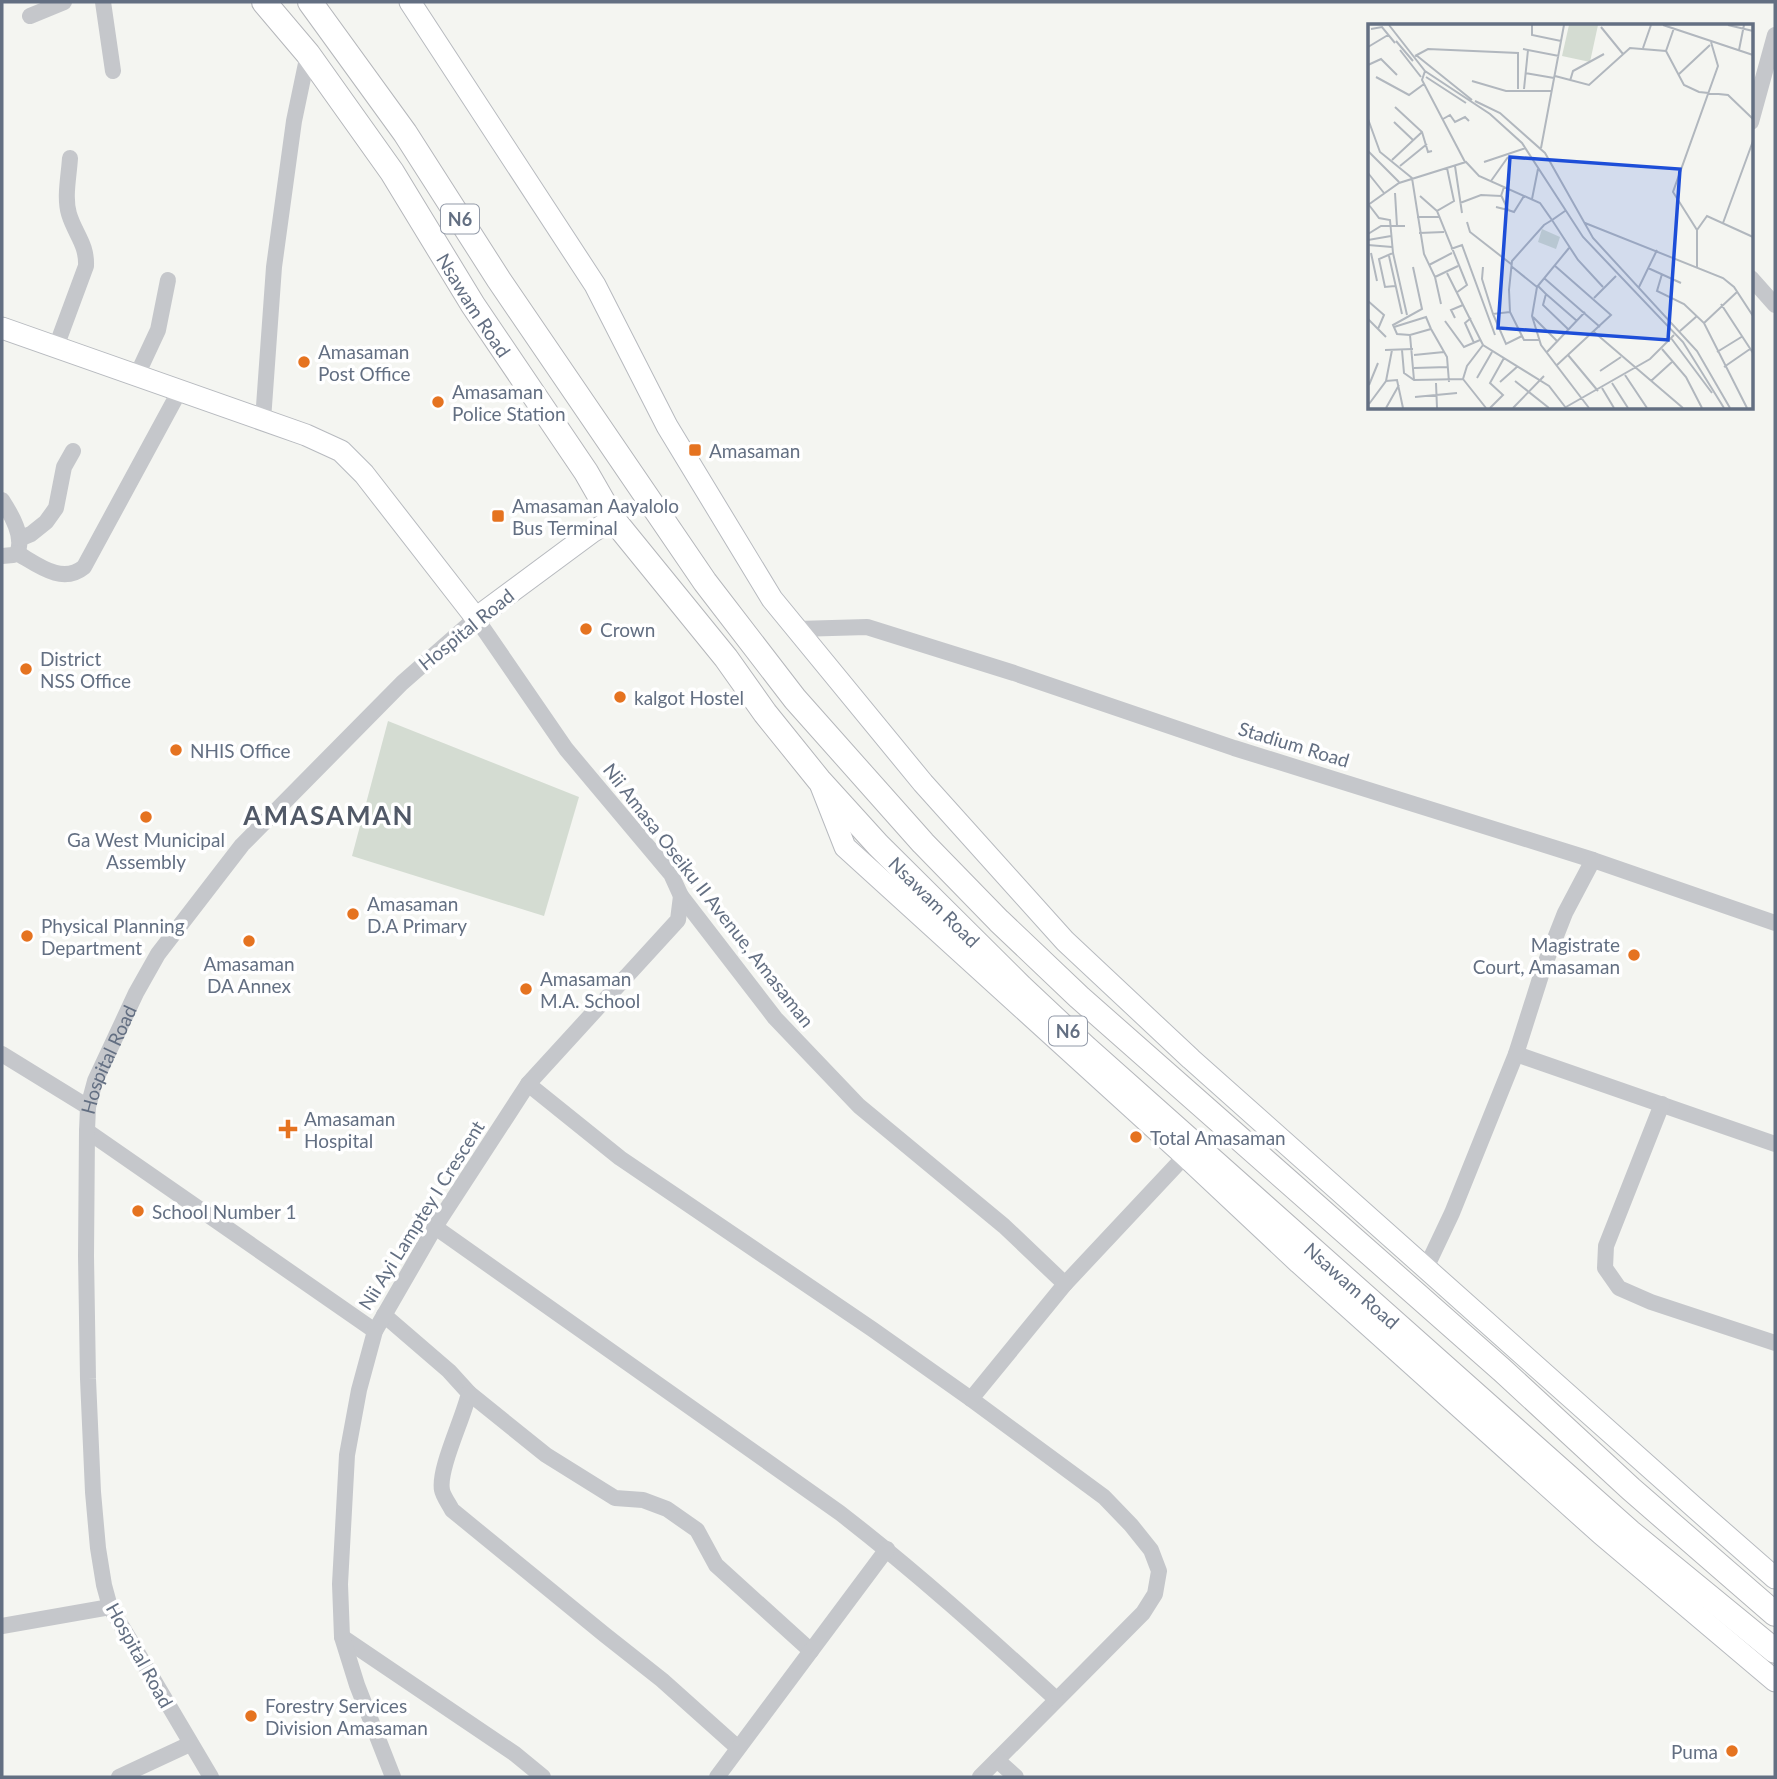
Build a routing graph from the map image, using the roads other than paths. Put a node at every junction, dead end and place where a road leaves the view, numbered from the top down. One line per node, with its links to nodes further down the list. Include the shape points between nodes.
1 (64, 2): 6 (street)
2 (103, 2): 9 (street)
3 (264, 2): 8 (highway, Nsawam Road / N6)
4 (310, 2): 49 (highway, Nsawam Road / N6, via 405,133 507,292 705,582 795,699 923,843 1098,1014)
5 (410, 2): 25 (main road, via 595,285 667,426 772,598)
6 (30, 16)
7 (1775, 35): 10 (street)
8 (308, 54): 19 (street, via 274,267); 22 (highway, Nsawam Road / N6, via 392,172)
9 (113, 71)
10 (1752, 118)
11 (70, 158): 16 (street, via 69,212 83,243 86,266)
12 (1752, 279): 14 (street)
13 (167, 280): 17 (street, via 158,330)
14 (1775, 305)
15 (2, 328): 16 (main road)
16 (57, 347): 17 (main road)
17 (137, 375): 18 (main road)
18 (180, 390): 19 (main road); 23 (street, via 84,567 71,575 55,573)
19 (263, 421): 24 (main road, via 341,451)
20 (73, 451): 23 (street, via 64,467 56,508)
21 (2, 500): 23 (street, via 13,520)
22 (613, 519): 24 (main road, Hospital Road); 26 (highway, Nsawam Road / N6)
23 (13, 549)
24 (476, 618): 28 (street, Nii Amasa Oseiku II Avenue, Amasaman, via 566,749 671,874); 34 (street, Hospital Road, via 402,683 242,845 158,954 95,1081)
25 (797, 629): 27 (street, Stadium Road, via 867,627); 39 (main road, via 923,783 1065,941)
26 (819, 780): 37 (main road, via 845,847); 53 (highway, Nsawam Road / N6, via 878,845 1086,1048 1630,1532)
27 (1593, 860): 29 (street, Stadium Road); 31 (street, via 1565,913)
28 (681, 896): 32 (street, Nii Ayi Lamptey I Crescent, via 678,920); 40 (street, Nii Amasa Oseiku II Avenue, Amasaman, via 775,1018 859,1106 1004,1226)
29 (1775, 923)
30 (2, 1054): 34 (street)
31 (1516, 1054): 33 (street); 39 (street)
32 (528, 1084): 38 (street, Nii Ayi Lamptey I Crescent); 45 (street, via 620,1158)
33 (1662, 1104): 36 (street); 43 (street, via 1606,1246 1605,1268 1619,1287 1651,1302)
34 (88, 1107): 35 (street, Hospital Road)
35 (87, 1131): 42 (street); 48 (street, Hospital Road, via 86,1304 93,1492)
36 (1775, 1144)
37 (1185, 1156): 40 (street); 54 (main road, via 1601,1534)
38 (435, 1227): 41 (street, Nii Ayi Lamptey I Crescent); 46 (street)
39 (1426, 1268): 47 (main road)
40 (1065, 1284): 45 (street)
41 (384, 1315): 42 (street, Nii Ayi Lamptey I Crescent); 44 (street)
42 (374, 1331): 51 (street, Nii Ayi Lamptey I Crescent, via 347,1455)
43 (1775, 1343)
44 (469, 1393): 52 (street, via 546,1455 615,1498 643,1500 667,1509 697,1530 716,1565); 57 (street, via 443,1471 442,1490 452,1510 662,1679)
45 (971, 1399): 55 (street, via 1104,1497 1151,1550 1159,1572 1156,1594 1143,1613)
46 (887, 1549): 52 (street); 55 (street)
47 (1775, 1577)
48 (110, 1607): 50 (street); 56 (street, Hospital Road)
49 (1775, 1614)
50 (2, 1626)
51 (342, 1637): 61 (street, Nii Ayi Lamptey I Crescent); 62 (street)
52 (811, 1651): 57 (street)
53 (1775, 1651)
54 (1775, 1681)
55 (1056, 1699): 58 (street)
56 (190, 1744): 59 (street); 60 (street, Hospital Road)
57 (738, 1748): 63 (street)
58 (997, 1760): 64 (street); 65 (street)
59 (119, 1777)
60 (211, 1777)
61 (393, 1777)
62 (543, 1777)
63 (717, 1777)
64 (979, 1777)
65 (1016, 1777)

